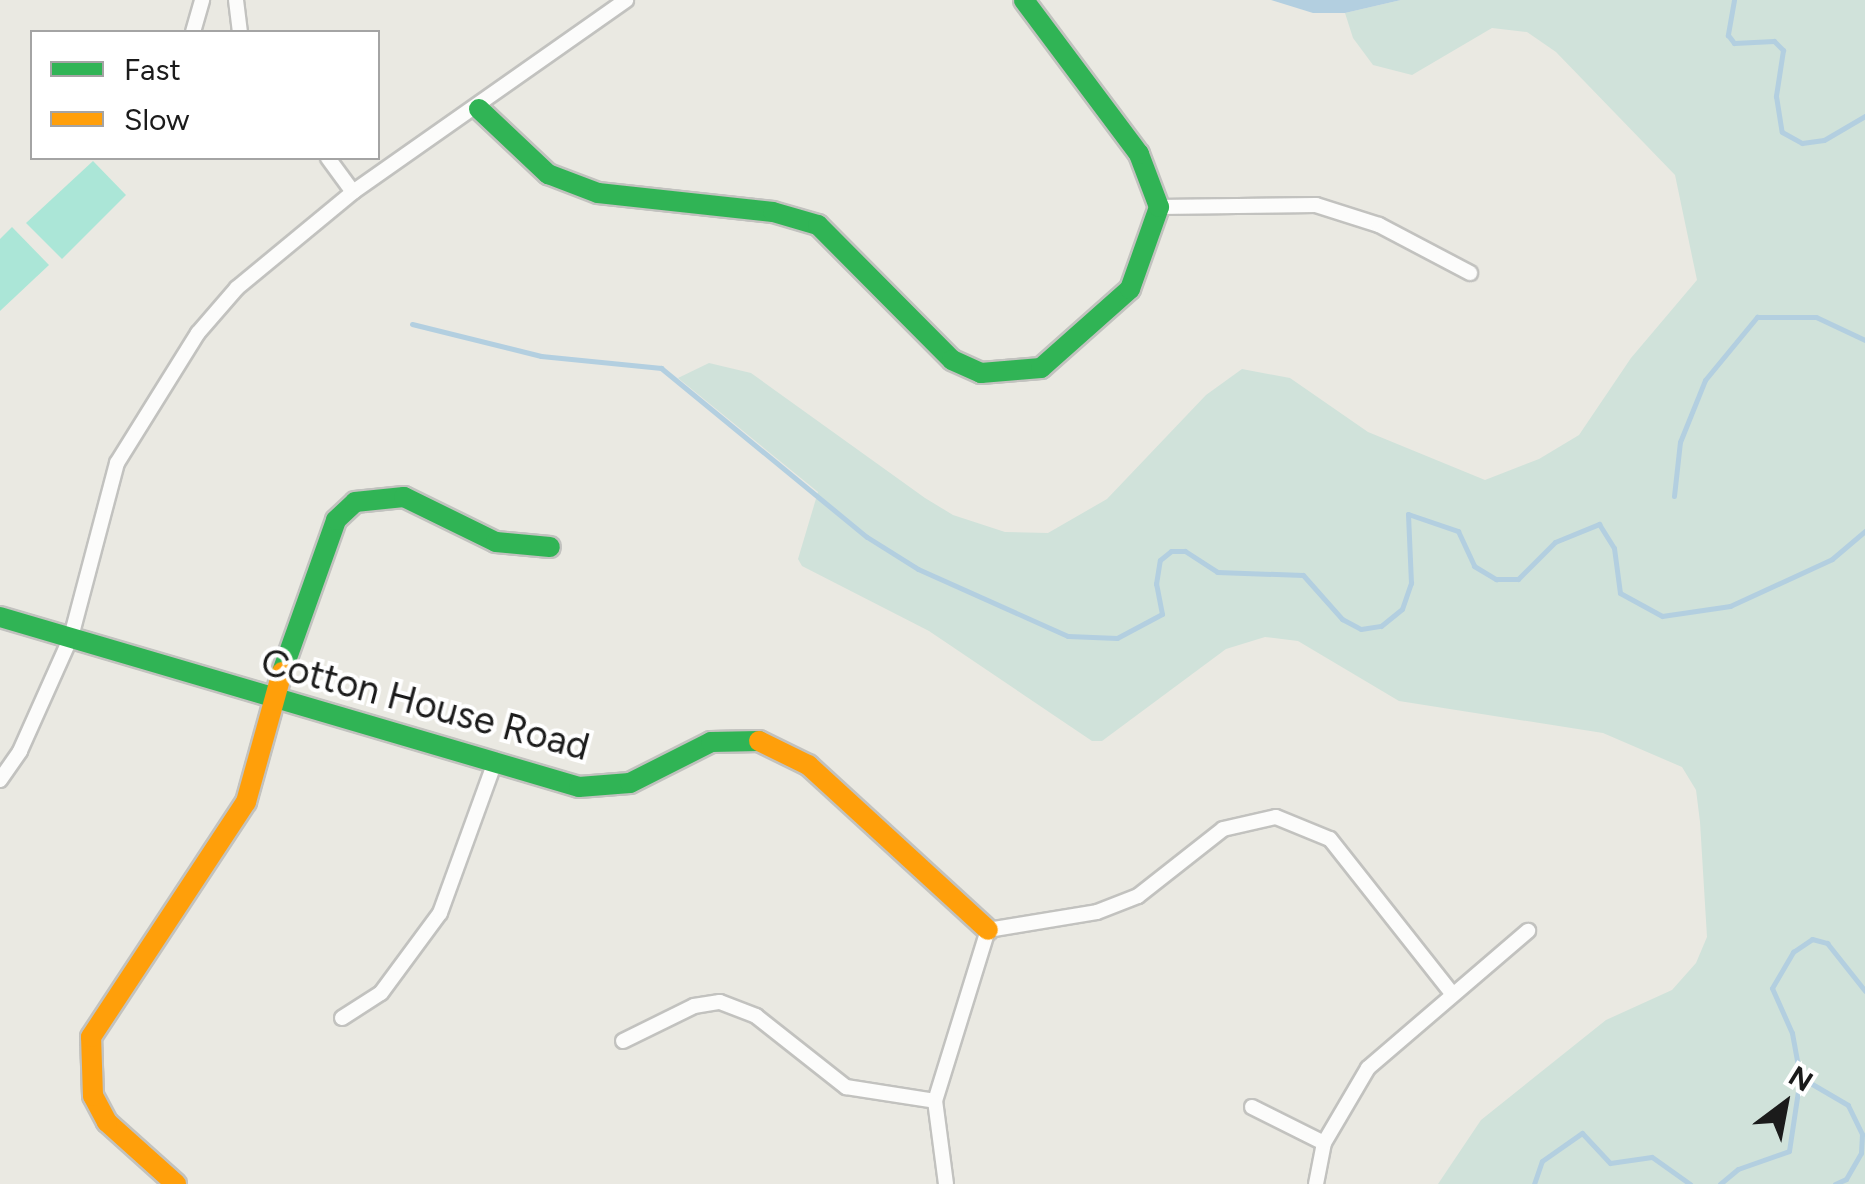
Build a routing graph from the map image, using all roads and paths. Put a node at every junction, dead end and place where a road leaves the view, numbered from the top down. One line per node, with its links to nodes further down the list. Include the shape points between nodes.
1 (202, 0): 5 (street)
2 (236, 0): 6 (street)
3 (626, 0): 7 (street)
4 (1024, 0): 10 (street, via 1139,154)
5 (194, 30)
6 (240, 30)
7 (479, 109): 9 (street); 10 (street, via 548,174 598,193 773,212 818,225 952,360 982,372 1040,368 1130,288)
8 (329, 160): 9 (street)
9 (353, 192): 14 (street, via 237,288 188,350 117,463)
10 (1159, 207): 11 (street, via 1316,204 1379,224)
11 (1470, 273)
12 (550, 547): 15 (street, via 496,542 404,497 355,502 321,549)
13 (0, 616): 14 (street, Cotton House Road)
14 (71, 637): 15 (street, Cotton House Road); 17 (street, via 20,751)
15 (272, 701): 16 (street, Cotton House Road); 26 (street, via 246,802 92,1037 91,1081 107,1122)
16 (494, 766): 18 (street, Cotton House Road, via 605,788 630,783 711,742 770,744 808,764); 21 (street, via 440,913 381,993)
17 (0, 780)
18 (988, 930): 20 (street, via 1098,912 1138,896 1223,828 1276,817 1330,839); 23 (street)
19 (1528, 932): 20 (street)
20 (1451, 992): 25 (street, via 1368,1068)
21 (342, 1018)
22 (623, 1041): 23 (street, via 694,1006 720,1002 756,1016 846,1087)
23 (934, 1101): 27 (street)
24 (1252, 1107): 25 (street)
25 (1324, 1143): 28 (street)
26 (176, 1184)
27 (946, 1184)
28 (1316, 1184)

